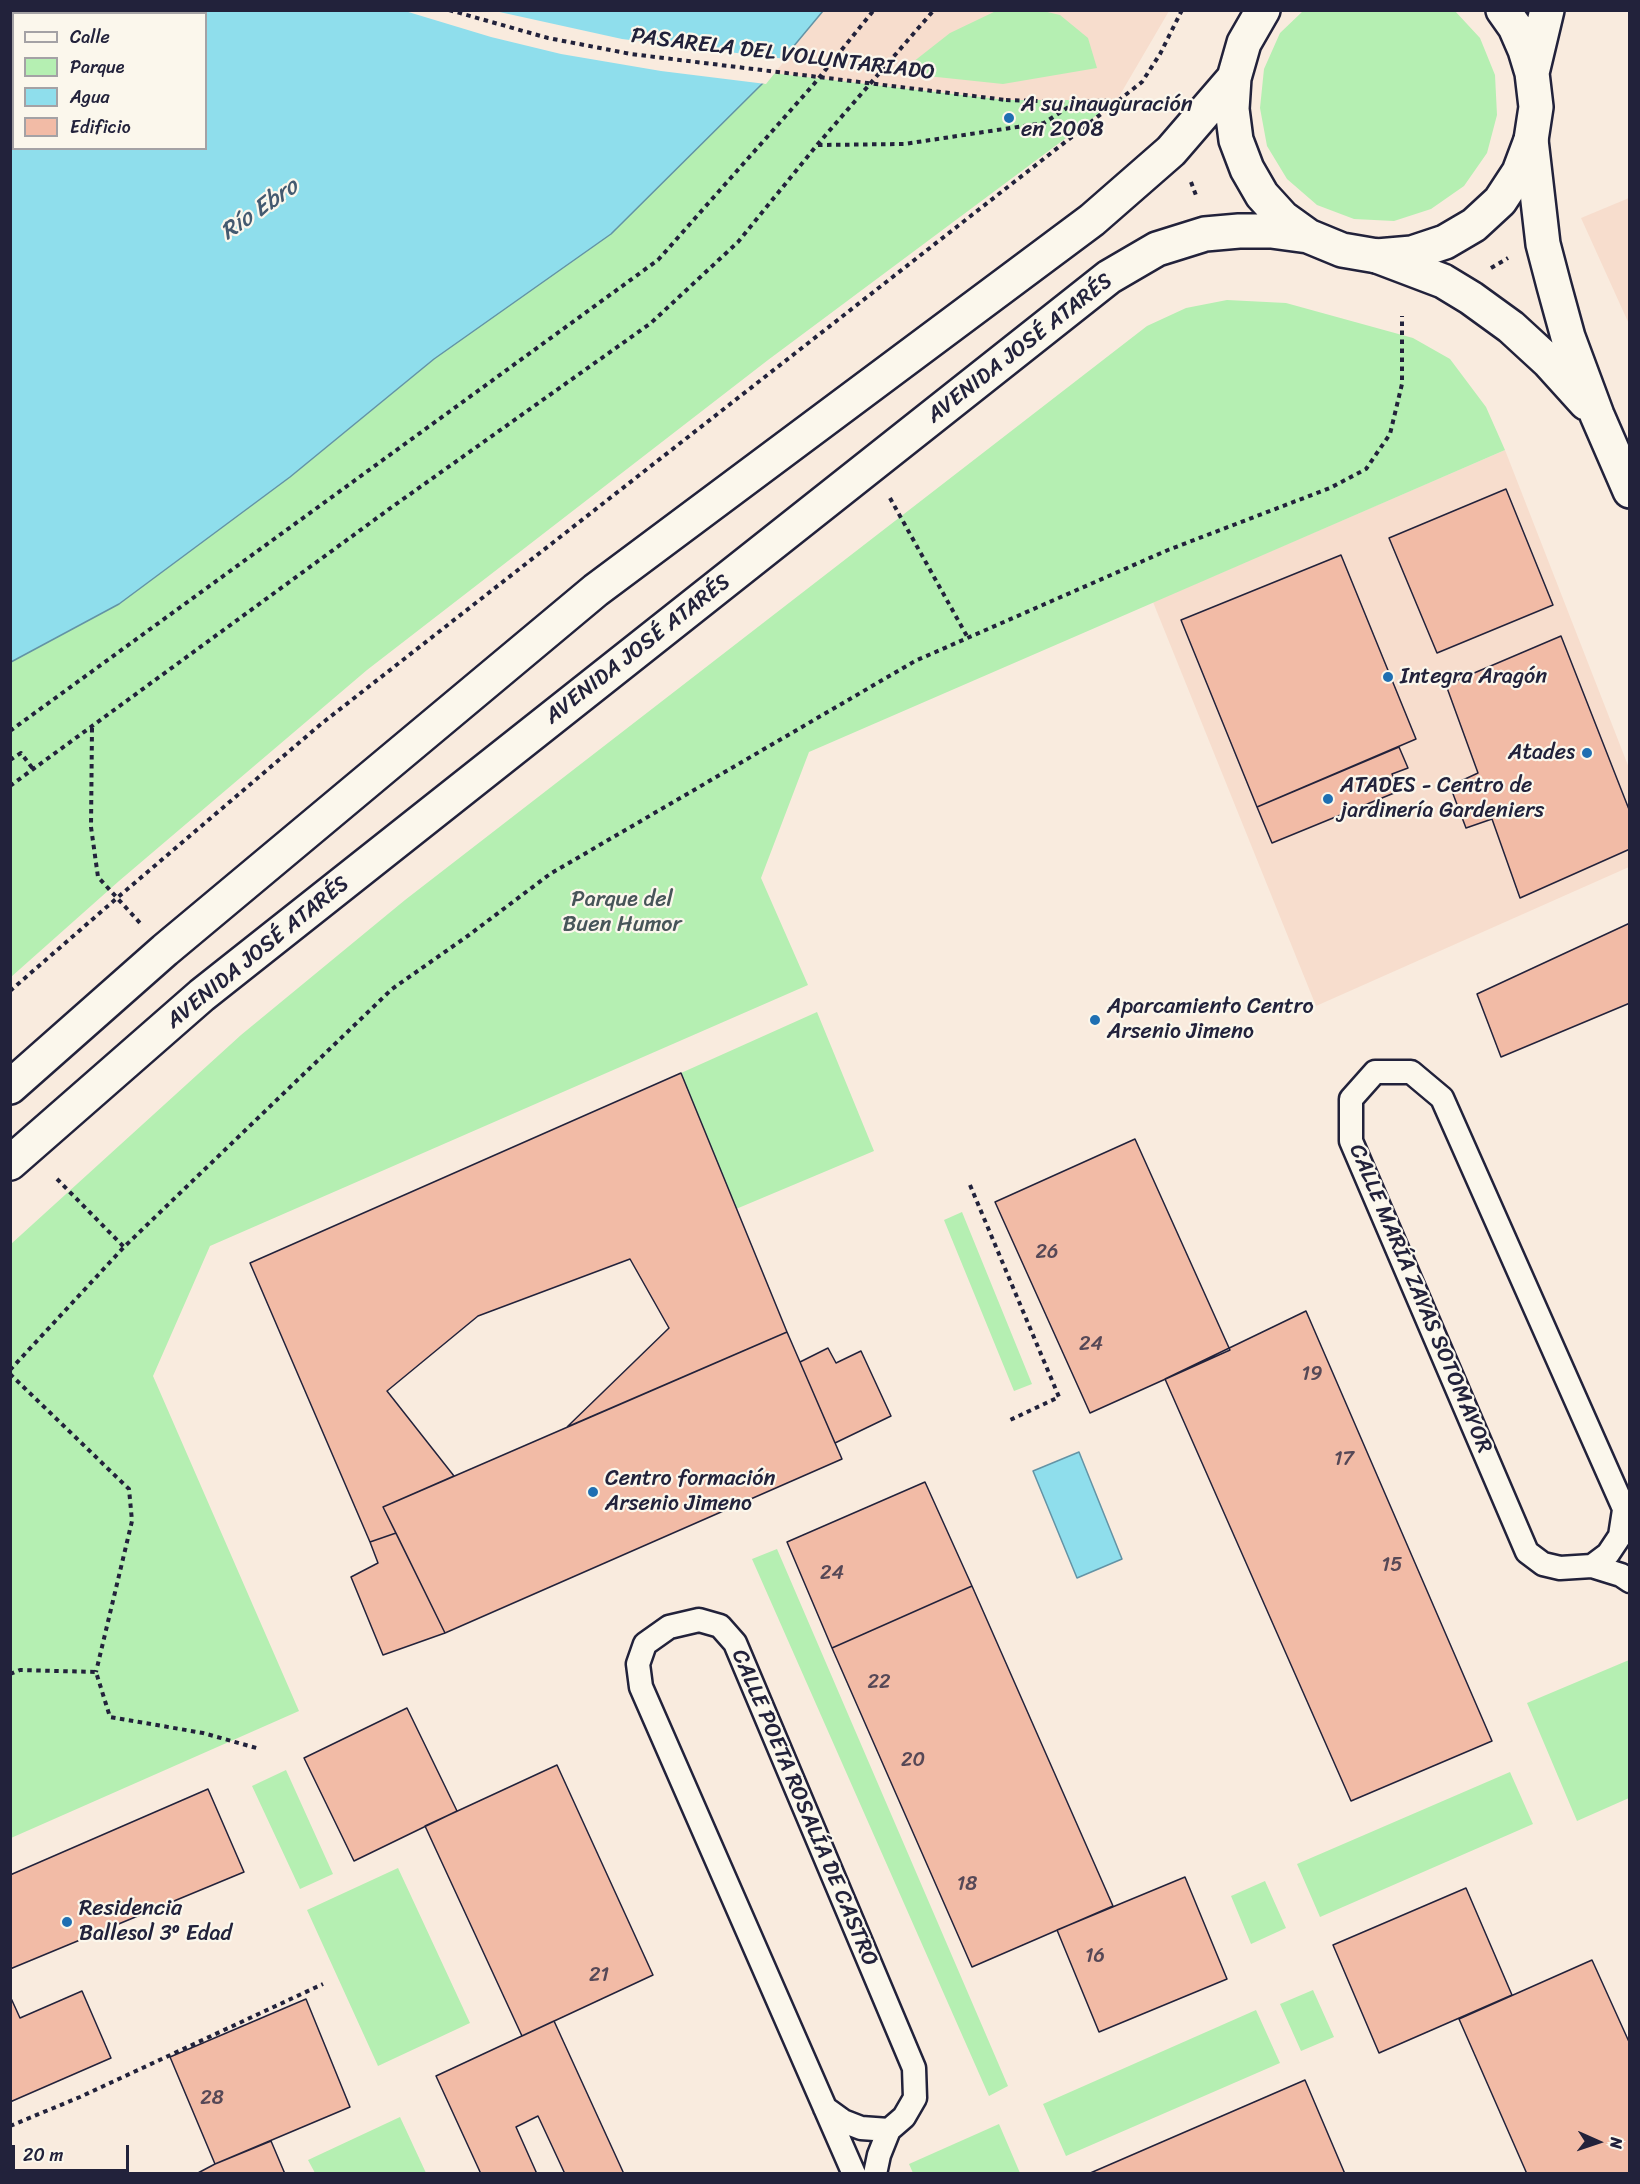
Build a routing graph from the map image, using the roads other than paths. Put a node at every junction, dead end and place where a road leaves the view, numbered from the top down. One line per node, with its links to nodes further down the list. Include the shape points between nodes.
1 (1263, 10): 5 (main road, via 1244,43)
2 (1503, 10): 4 (main road, via 1526,50)
3 (1547, 10): 4 (main road)
4 (1532, 74): 6 (main road, via 1536,107)
5 (1234, 78): 7 (main road, via 1236,140 1246,169 1283,218); 11 (main road, via 1171,151 1092,220 596,590 165,950)
6 (1531, 140): 8 (main road, via 1519,172 1500,201 1474,225 1445,243 1412,253); 9 (main road, via 1543,244 1568,337)
7 (1308, 236): 8 (main road, via 1342,250); 12 (main road, AVENIDA JOSÉ ATARÉS, via 1271,231 1204,234 1157,249 1109,277 212,987)
8 (1377, 256): 9 (main road, via 1443,281 1471,298 1526,340)
9 (1597, 415): 10 (main road)
10 (1629, 491)
11 (10, 1087)
12 (10, 1163)
13 (1627, 1516): 14 (lane, CALLE MARÍA ZAYAS SOTOMAYOR, via 1608,1554); 14 (lane, CALLE MARÍA ZAYAS SOTOMAYOR, via 1442,1098 1411,1072 1375,1072 1351,1099 1351,1141 1527,1552 1543,1564 1560,1568)
14 (1593, 1566): 15 (lane, CALLE MARÍA ZAYAS SOTOMAYOR)
15 (1629, 1581)
16 (825, 2108): 17 (lane, via 861,2128); 17 (lane, CALLE POETA ROSALÍA DE CASTRO, via 640,1688 638,1664 645,1644 669,1627 699,1620 720,1626 735,1643 914,2068 915,2098 904,2117); 18 (lane, CALLE POETA ROSALÍA DE CASTRO)
17 (889, 2130): 19 (lane, CALLE POETA ROSALÍA DE CASTRO)
18 (854, 2174)
19 (875, 2174)

